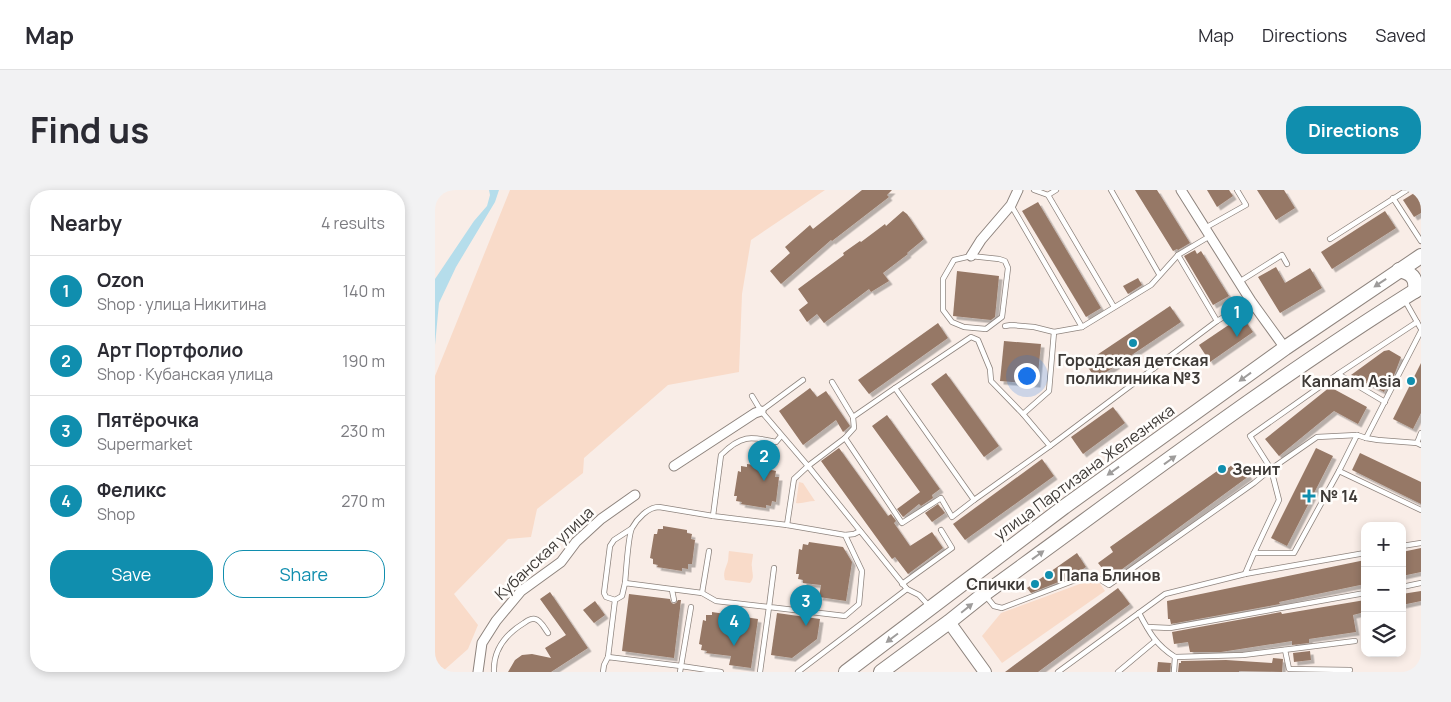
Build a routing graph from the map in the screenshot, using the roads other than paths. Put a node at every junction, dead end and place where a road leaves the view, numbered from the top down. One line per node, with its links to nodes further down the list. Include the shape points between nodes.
1 (1018, 190): 10 (street)
2 (1034, 190): 8 (lane)
3 (1056, 190): 8 (lane)
4 (1111, 190): 19 (lane)
5 (1181, 190): 11 (street)
6 (1237, 190): 11 (lane, via 1246,204)
7 (1407, 190): 9 (lane)
8 (1049, 195): 23 (lane)
9 (1393, 198): 12 (lane); 13 (lane)
10 (1011, 205): 15 (street); 27 (lane)
11 (1207, 232): 14 (lane); 20 (street)
12 (1330, 238)
13 (1421, 241)
14 (1178, 254): 19 (lane); 24 (lane)
15 (971, 256): 15 (lane, via 954,260 943,278 943,310 952,322 986,329 1002,317 1008,268 1005,261 999,259)
16 (1421, 256): 18 (main road, улица Партизана Железняка)
17 (1287, 264): 20 (lane, via 1282,255)
18 (1399, 270): 21 (main road, via 1415,279); 30 (main road, улица Партизана Железняка, one-way to 30)
19 (1159, 274): 23 (lane, via 1151,285)
20 (1239, 282): 22 (street)
21 (1413, 292): 25 (lane); 74 (main road, one-way to 21, via 1317,354)
22 (1251, 301): 24 (lane); 30 (street)
23 (1114, 307): 27 (lane)
24 (1217, 321): 46 (lane)
25 (1417, 322): 28 (lane); 31 (lane)
26 (1005, 326): 29 (lane, via 1034,327)
27 (1082, 327): 29 (lane)
28 (1421, 330): 36 (lane)
29 (1054, 332): 38 (lane, via 1049,391)
30 (1285, 348): 82 (main road, улица Партизана Железняка, one-way to 82, via 1064,507)
31 (1339, 374): 36 (lane); 49 (lane, via 1250,436)
32 (803, 380): 37 (lane)
33 (832, 382): 39 (lane)
34 (895, 388): 38 (lane, via 971,337 978,340 990,369 991,381); 39 (lane); 52 (lane)
35 (752, 396): 37 (lane)
36 (1385, 402): 44 (lane)
37 (761, 411): 42 (lane); 47 (street)
38 (1023, 414): 46 (lane)
39 (853, 417): 43 (lane, via 854,428)
40 (1421, 433): 45 (lane)
41 (1357, 435): 44 (lane); 49 (lane, via 1317,437); 50 (lane)
42 (781, 436): 48 (lane); 54 (lane, via 776,442 745,438 721,455)
43 (845, 438): 48 (lane); 52 (lane, via 902,524 941,498 952,517)
44 (1366, 438): 45 (lane)
45 (1419, 444)
46 (1050, 446): 52 (lane)
47 (674, 466)
48 (808, 466): 55 (lane, via 794,479); 58 (lane)
49 (1271, 468): 63 (lane, via 1279,500); 74 (lane, via 1109,585 1091,574 1002,608 994,606)
50 (1339, 471): 53 (lane); 63 (lane, via 1294,553)
51 (635, 495): 94 (street, Кубанская улица, via 589,530 561,562 521,591 482,643)
52 (974, 500)
53 (1421, 510)
54 (713, 516): 55 (lane); 56 (lane, via 653,507)
55 (787, 525): 59 (lane)
56 (631, 529): 68 (lane); 78 (lane, via 614,540 609,548 604,593)
57 (941, 530): 69 (lane, via 952,548)
58 (860, 531): 59 (lane); 69 (lane)
59 (845, 535): 81 (lane, via 862,571 859,604 845,616)
60 (1421, 543): 61 (lane)
61 (1406, 545)
62 (709, 551): 73 (lane)
63 (1254, 553): 66 (lane)
64 (1361, 554): 66 (lane)
65 (774, 568): 81 (lane)
66 (1245, 574): 83 (lane, via 1165,594)
67 (1421, 583): 70 (lane)
68 (625, 584): 71 (lane); 76 (lane)
69 (902, 584): 72 (lane)
70 (1406, 586)
71 (673, 590): 73 (lane); 79 (lane)
72 (907, 590): 82 (lane, via 919,595); 99 (lane)
73 (703, 593): 81 (lane, via 716,601)
74 (984, 594): 84 (main road, one-way to 74)
75 (1361, 594): 85 (lane, via 1171,628)
76 (622, 596): 77 (lane); 78 (lane)
77 (629, 597)
78 (615, 600): 90 (lane)
79 (674, 600)
80 (691, 607): 92 (lane)
81 (769, 607): 98 (lane)
82 (931, 608): 84 (main road); 100 (main road, улица Партизана Железняка, one-way to 100)
83 (1139, 613): 85 (lane); 103 (lane)
84 (949, 622): 101 (main road); 102 (main road)
85 (1147, 627): 87 (lane)
86 (548, 633): 95 (lane, via 535,619 515,629 501,642 493,664)
87 (1155, 641): 91 (lane); 104 (lane)
88 (1355, 642): 89 (lane)
89 (1285, 650): 91 (lane); 93 (lane, via 1289,669)
90 (609, 657): 92 (lane); 96 (lane)
91 (1175, 657): 105 (lane)
92 (680, 669): 97 (lane)
93 (1350, 670)
94 (478, 672)
95 (494, 672)
96 (603, 672)
97 (721, 672)
98 (760, 672)
99 (798, 672)
100 (846, 672)
101 (881, 672)
102 (985, 672)
103 (1058, 672)
104 (1118, 672)
105 (1174, 672)

